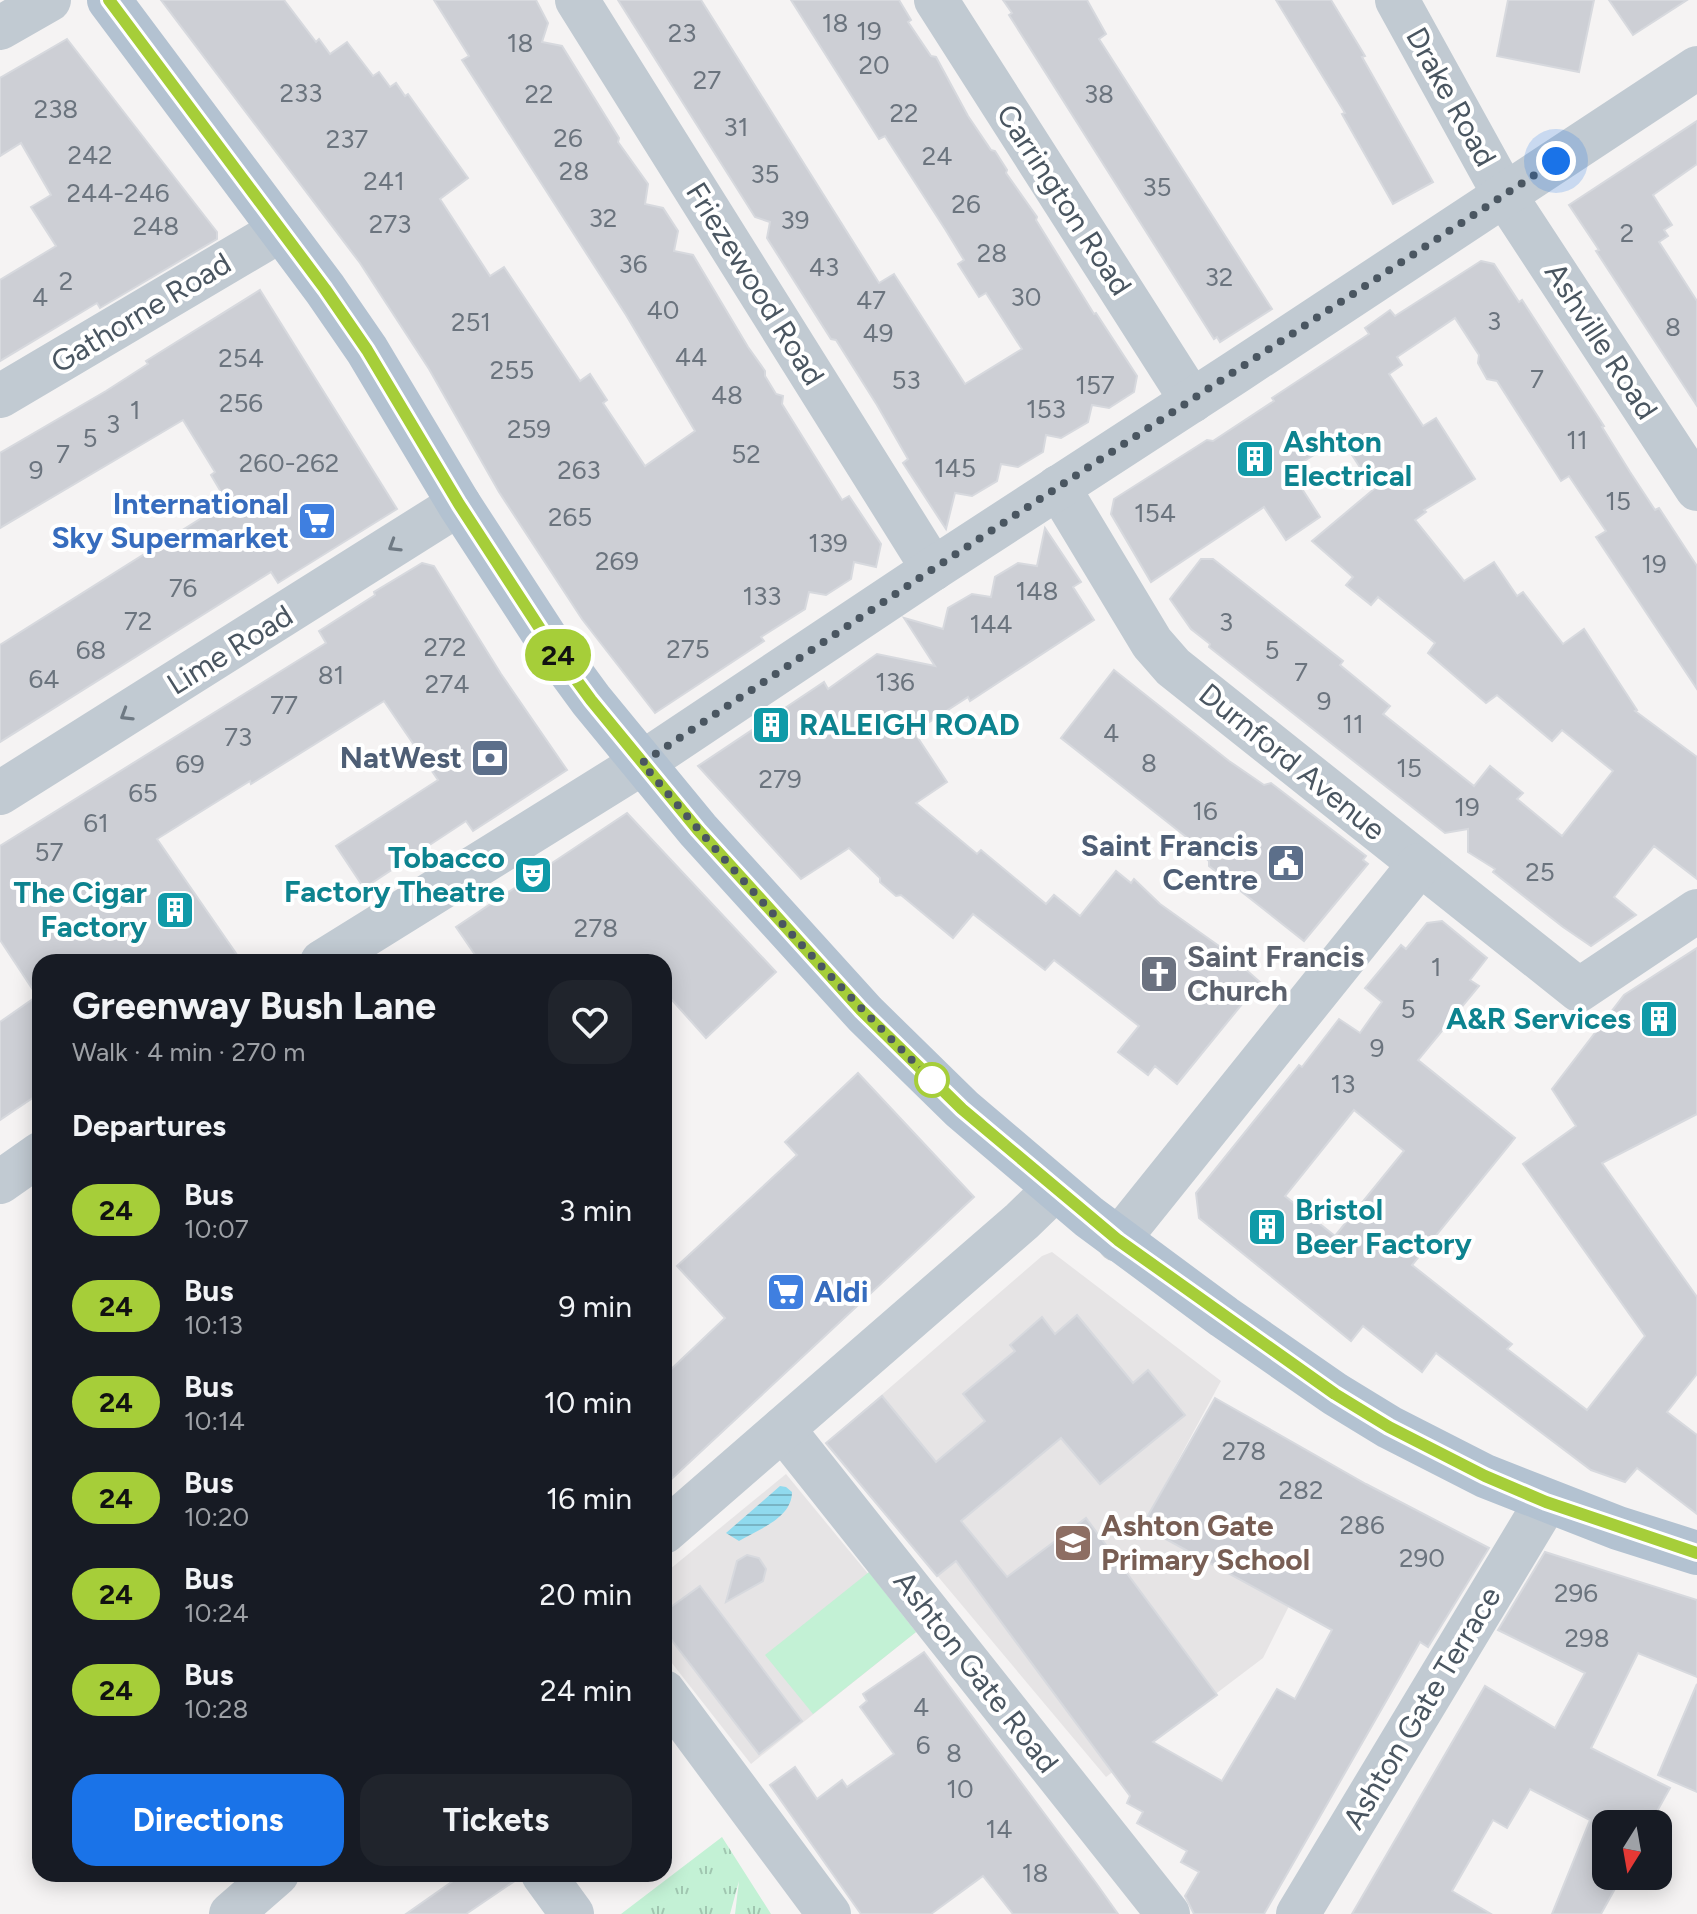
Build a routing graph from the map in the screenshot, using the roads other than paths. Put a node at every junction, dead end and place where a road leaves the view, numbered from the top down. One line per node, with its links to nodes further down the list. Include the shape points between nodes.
1 (49, 0): 6 (street)
2 (109, 0): 9 (main road)
3 (577, 0): 15 (street, Friezewood Road)
4 (936, 0): 11 (street, Carrington Road)
5 (1397, 0): 8 (street, Drake Road)
6 (0, 28)
7 (1697, 68): 8 (street)
8 (1504, 194): 11 (street); 13 (street, Ashville Road)
9 (281, 230): 10 (street, Gathorne Road); 14 (main road, via 367,350)
10 (0, 396)
11 (1192, 401): 12 (street)
12 (1058, 487): 15 (street); 18 (street, Durnford Avenue, via 1162,656)
13 (1697, 489)
14 (459, 504): 16 (main road, via 550,644); 17 (street, Lime Road, one-way to 17)
15 (933, 569): 16 (street)
16 (642, 763): 20 (street); 23 (main road, via 861,1010 962,1109)
17 (0, 793)
18 (1419, 865): 19 (street, Durnford Avenue, via 1579,990); 24 (street)
19 (1697, 911)
20 (335, 954)
21 (32, 1160): 22 (street)
22 (0, 1182)
23 (1055, 1189): 24 (main road); 25 (street)
24 (1118, 1240): 26 (main road, via 1335,1394 1432,1451)
25 (783, 1429): 27 (street); 35 (street, Ashton Gate Road)
26 (1546, 1502): 28 (main road); 36 (street, Ashton Gate Terrace)
27 (672, 1525)
28 (1697, 1553)
29 (672, 1703): 34 (street)
30 (268, 1882): 32 (street)
31 (549, 1882): 33 (street)
32 (231, 1914)
33 (572, 1914)
34 (829, 1914)
35 (1168, 1914)
36 (1298, 1914)

